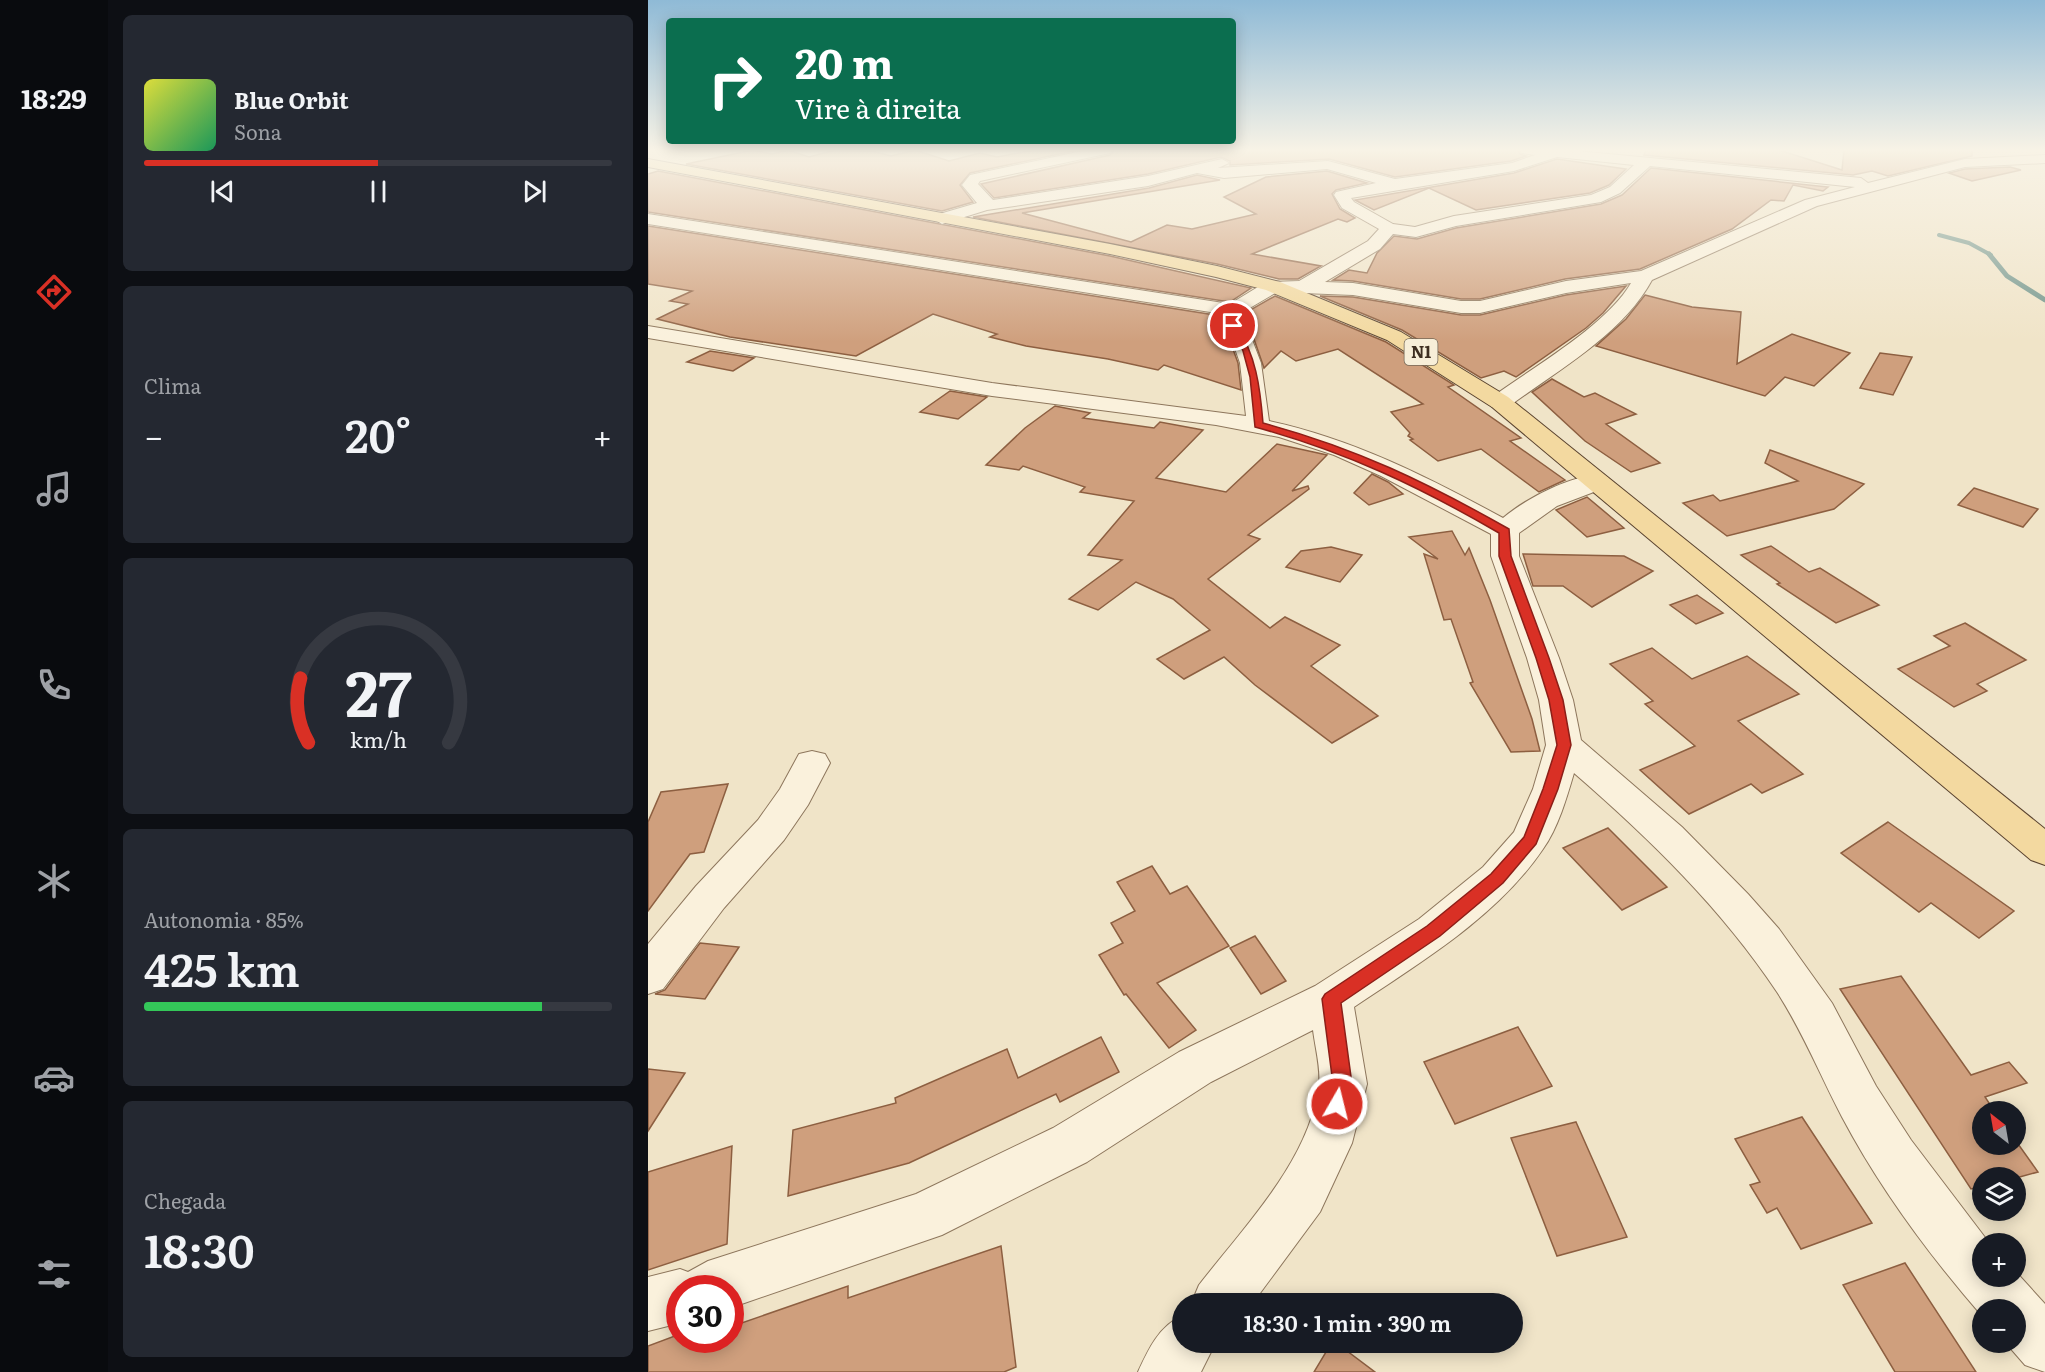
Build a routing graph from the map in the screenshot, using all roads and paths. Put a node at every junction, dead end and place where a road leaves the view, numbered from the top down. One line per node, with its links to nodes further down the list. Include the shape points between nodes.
1 (916, 214): 7 (main road, N1)
2 (958, 214): 7 (street)
3 (1364, 214): 8 (street)
4 (1499, 214): 8 (street, via 1416,232)
5 (1783, 214): 9 (street)
6 (648, 219): 12 (street)
7 (942, 219): 10 (main road, N1, via 1110,249)
8 (1389, 228): 11 (street, via 1374,245)
9 (1645, 276): 11 (street, via 1600,281 1480,307); 14 (street, via 1633,297 1601,328)
10 (1273, 286): 11 (street); 12 (street); 14 (main road, N1, via 1394,336)
11 (1305, 286)
12 (1233, 310): 15 (street, via 1233,326 1247,351 1254,377)
13 (648, 332): 15 (street, via 1040,397)
14 (1500, 402): 16 (main road, N1)
15 (1258, 425): 17 (street, via 1318,441 1381,466)
16 (1598, 482): 17 (street, via 1549,498 1524,512); 20 (main road, N1)
17 (1505, 531): 18 (street, via 1505,556 1543,658)
18 (1564, 745): 22 (street, via 1530,839 1497,878 1434,931); 25 (street, via 1623,794 1765,944 1816,1016 1859,1101 1904,1175)
19 (812, 763): 21 (street, via 771,830 710,897)
20 (2045, 850)
21 (648, 976)
22 (1331, 999): 23 (street, via 1195,1067 1070,1145 924,1217); 24 (street, via 1342,1084 1327,1143 1302,1194)
23 (744, 1276)
24 (1226, 1293)
25 (2003, 1299)
26 (666, 1300): 27 (street)
27 (648, 1304)
28 (2026, 1324): 29 (street)
29 (2045, 1345)
30 (1180, 1353): 31 (street)
31 (1167, 1372)

